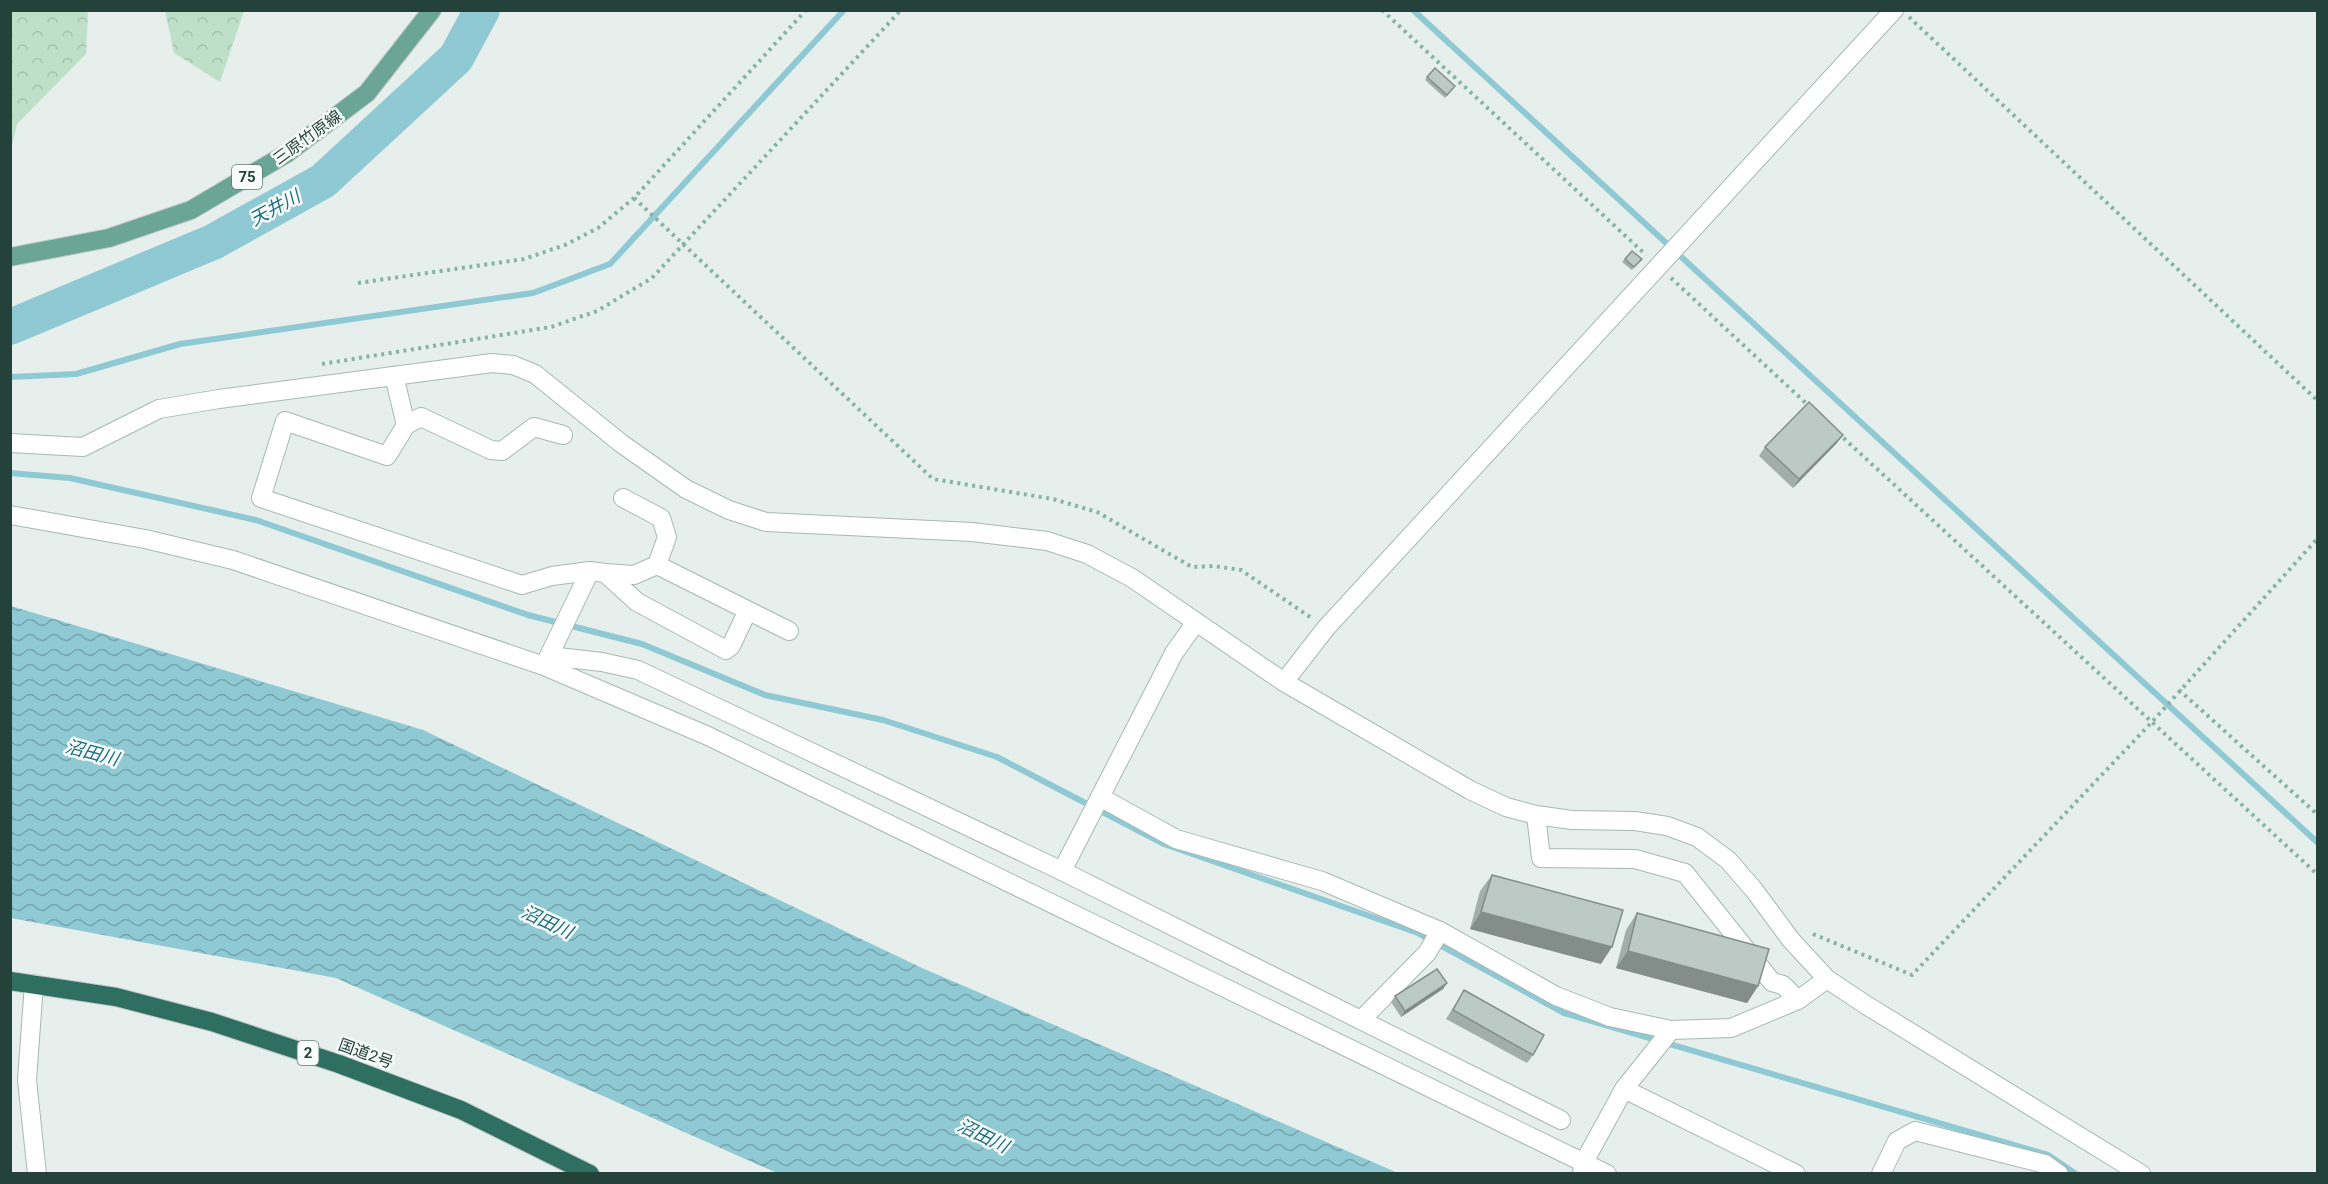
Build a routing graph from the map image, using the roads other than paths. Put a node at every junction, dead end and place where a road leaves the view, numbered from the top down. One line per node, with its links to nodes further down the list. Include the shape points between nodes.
1 (432, 10): 3 (main road, 三原竹原線 / 75, via 367,93 286,154 191,210 109,238)
2 (1894, 10): 16 (street, via 1326,628)
3 (10, 257)
4 (394, 376): 5 (street); 7 (street, via 159,409 83,447); 13 (street, via 492,363 513,365 535,374 686,489 729,510 766,522 972,532 1047,541 1087,555 1132,578)
5 (406, 425): 6 (street, via 421,417 491,450 502,450 534,427); 11 (street, via 387,456 285,421 261,498 522,585 552,576)
6 (563, 435)
7 (10, 443)
8 (622, 498): 10 (street, via 661,518 667,537)
9 (10, 515): 15 (street, via 145,538 233,560)
10 (657, 565): 11 (street, via 634,575); 12 (street)
11 (598, 572): 12 (street, via 637,602 726,650); 15 (street)
12 (747, 612): 14 (street)
13 (1196, 622): 16 (street); 17 (street, via 1174,653)
14 (789, 631)
15 (547, 661): 19 (street, via 602,662 638,670); 29 (street, via 708,736)
16 (1284, 682): 18 (street, via 1470,790 1506,807)
17 (1100, 797): 19 (street); 20 (street, via 1176,839 1322,881)
18 (1536, 815): 21 (street, via 1635,821 1667,826 1697,837 1728,860); 24 (street, via 1541,858 1635,859 1684,873 1772,982 1783,985)
19 (1062, 871): 25 (street)
20 (1440, 931): 25 (street, via 1427,953); 26 (street, via 1556,996 1610,1017)
21 (1827, 979): 24 (street); 36 (street)
22 (10, 981): 23 (highway, 国道2号 / 2)
23 (34, 984): 30 (street, via 27,1080); 31 (highway, 国道2号 / 2, via 116,997 212,1022 339,1064 461,1110)
24 (1798, 1000): 26 (street, via 1731,1028)
25 (1361, 1020): 28 (street)
26 (1671, 1030): 27 (street)
27 (1624, 1089): 29 (street); 33 (street)
28 (1561, 1120)
29 (1583, 1168): 32 (street)
30 (37, 1173)
31 (590, 1173)
32 (1607, 1173)
33 (1796, 1173)
34 (1881, 1173): 35 (street, via 1897,1141 1915,1131 2045,1164)
35 (2060, 1173)
36 (2141, 1173)

